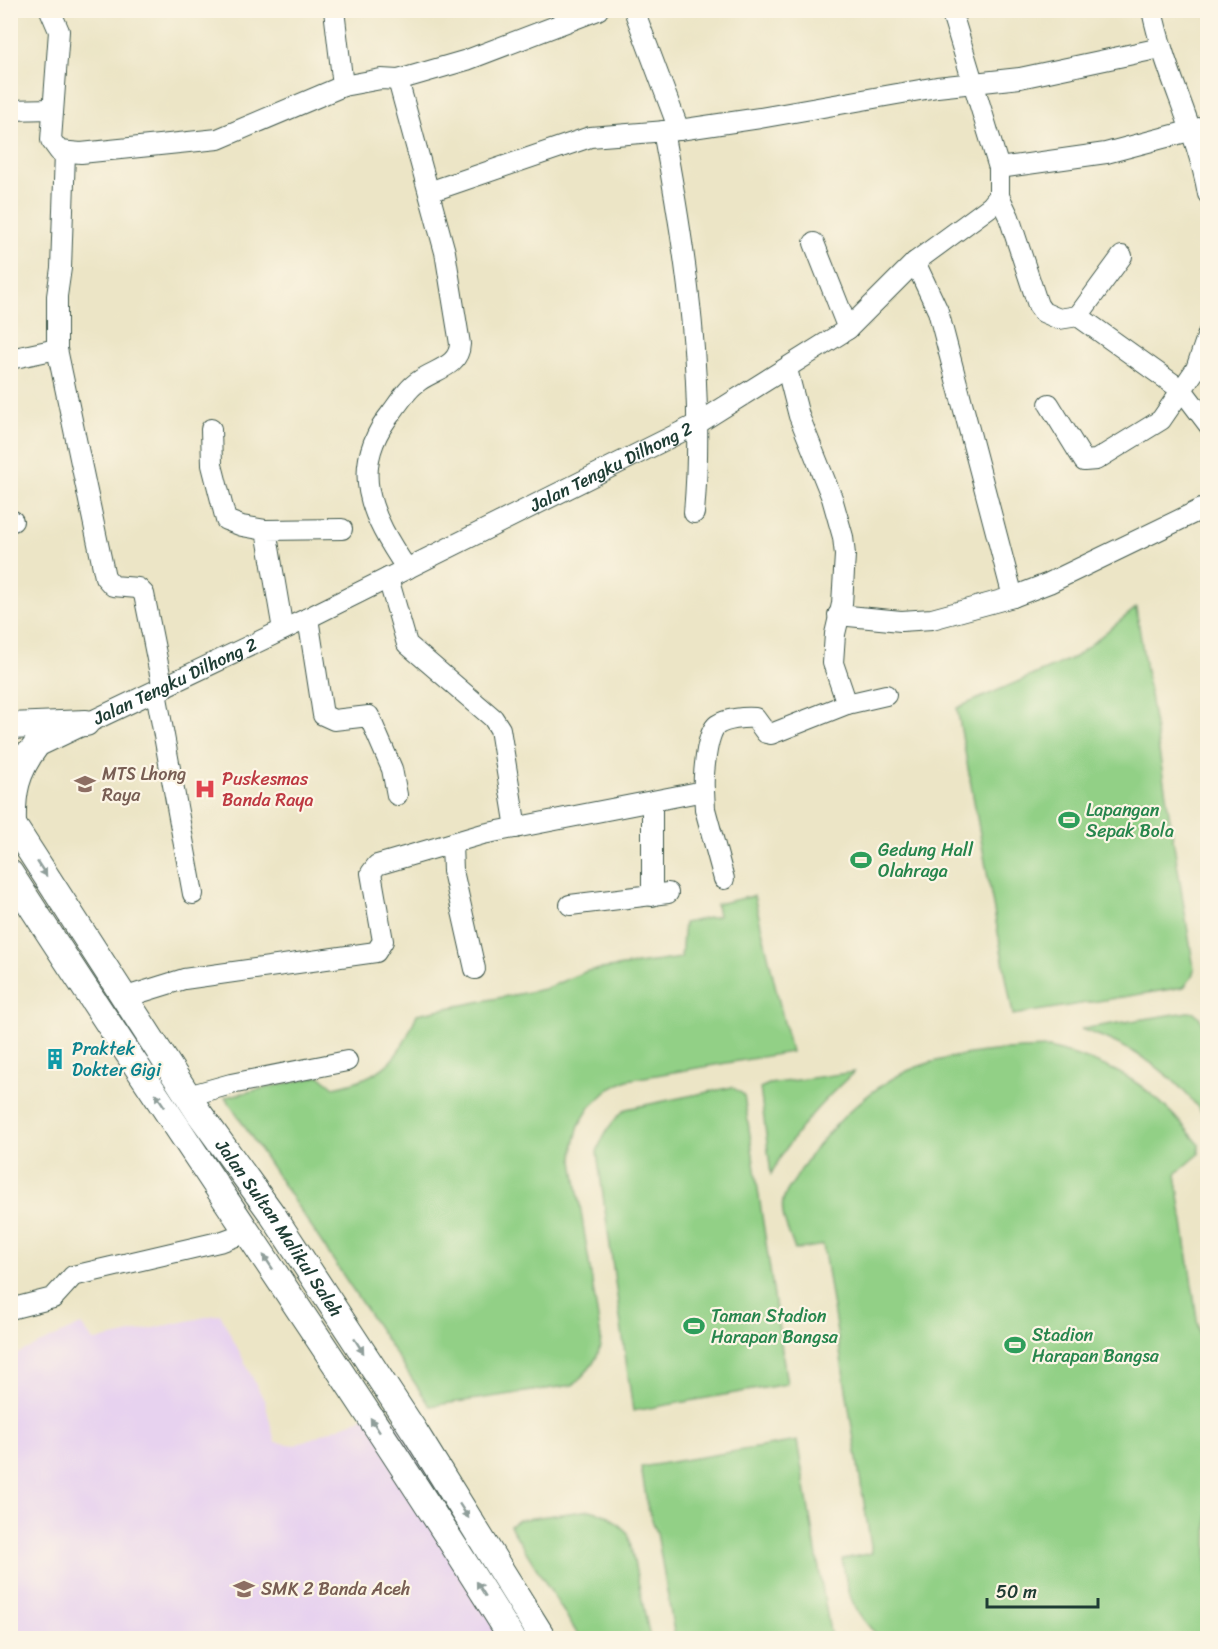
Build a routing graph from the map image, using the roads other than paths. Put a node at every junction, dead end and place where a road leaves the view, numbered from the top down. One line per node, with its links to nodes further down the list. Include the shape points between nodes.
1 (50, 10): 11 (street, via 59,31)
2 (334, 10): 10 (street)
3 (598, 10): 8 (street, via 506,46)
4 (634, 10): 14 (street)
5 (951, 10): 9 (street)
6 (1152, 10): 7 (street)
7 (1161, 48): 9 (street, via 1020,78); 13 (street)
8 (398, 80): 10 (street); 17 (street)
9 (975, 82): 14 (street); 16 (street)
10 (343, 86): 15 (street, via 218,139)
11 (52, 109): 12 (street); 15 (street, via 51,140 56,149)
12 (10, 110)
13 (1200, 129): 16 (street, via 1106,153); 18 (street)
14 (671, 130): 17 (street, via 590,137); 31 (street, via 691,298)
15 (65, 153): 26 (street)
16 (999, 168): 19 (street)
17 (429, 192): 38 (street, via 445,252 460,349 452,363 413,386 380,426 365,475 371,502)
18 (1208, 194)
19 (999, 196): 22 (street, Jalan Tengku Dilhong 2); 23 (street, via 1010,216 1038,305 1043,312 1059,319)
20 (814, 243): 24 (street)
21 (1122, 256): 23 (street)
22 (915, 262): 24 (street, Jalan Tengku Dilhong 2); 40 (street, via 938,311)
23 (1078, 316): 29 (street)
24 (848, 329): 28 (street, Jalan Tengku Dilhong 2)
25 (1208, 334): 29 (street, via 1196,369)
26 (57, 349): 27 (street); 44 (street, via 105,577 113,586 138,588 144,594)
27 (10, 359)
28 (787, 369): 31 (street, Jalan Tengku Dilhong 2); 41 (street, via 799,416 843,537 843,588)
29 (1183, 391): 30 (street, via 1161,420 1092,461 1084,460); 32 (street)
30 (1048, 404)
31 (697, 424): 35 (street); 38 (street, Jalan Tengku Dilhong 2)
32 (1208, 424)
33 (211, 429): 37 (street, via 212,465 226,520)
34 (1208, 506): 40 (street)
35 (694, 513)
36 (342, 529): 37 (street)
37 (266, 530): 43 (street)
38 (407, 569): 39 (street, Jalan Tengku Dilhong 2)
39 (388, 578): 42 (street, Jalan Tengku Dilhong 2); 55 (street, via 405,642 500,729)
40 (1013, 597): 41 (street, via 932,620)
41 (838, 615): 46 (street, via 833,663)
42 (308, 618): 43 (street, Jalan Tengku Dilhong 2); 52 (street, via 323,715 331,720 365,715 372,718)
43 (283, 630): 44 (street, Jalan Tengku Dilhong 2)
44 (159, 690): 47 (street, Jalan Tengku Dilhong 2); 59 (street)
45 (886, 695): 46 (street)
46 (847, 704): 51 (street, via 771,734 755,717 718,724 708,746)
47 (86, 723): 48 (main road); 49 (street, Jalan Tengku Dilhong 2)
48 (10, 726)
49 (35, 747): 50 (street, Jalan Tengku Dilhong 2); 54 (main road, via 18,775)
50 (10, 760)
51 (704, 791): 53 (street); 58 (street, via 705,809)
52 (398, 795)
53 (652, 802): 55 (street); 60 (street, via 660,895)
54 (12, 822): 62 (main road, Jalan Sultan Malikul Saleh, one-way to 62)
55 (516, 828): 56 (street)
56 (452, 844): 61 (street, via 453,871); 62 (street, via 377,865 372,870 383,935 382,947 376,952 184,980)
57 (10, 873): 64 (main road, Jalan Sultan Malikul Saleh, one-way to 57, via 97,1008)
58 (724, 879)
59 (194, 894)
60 (570, 905)
61 (475, 969)
62 (126, 997): 64 (main road, Jalan Sultan Malikul Saleh)
63 (347, 1061): 64 (street, via 231,1084)
64 (188, 1112): 65 (main road, Jalan Sultan Malikul Saleh); 67 (main road, Jalan Sultan Malikul Saleh, via 272,1214)
65 (247, 1232): 66 (street, via 72,1276 52,1298); 68 (main road, Jalan Sultan Malikul Saleh, one-way to 65)
66 (10, 1309)
67 (340, 1316): 68 (main road); 70 (main road, Jalan Sultan Malikul Saleh, one-way to 70)
68 (315, 1331): 69 (main road, Jalan Sultan Malikul Saleh, one-way to 68)
69 (512, 1638)
70 (543, 1638)

